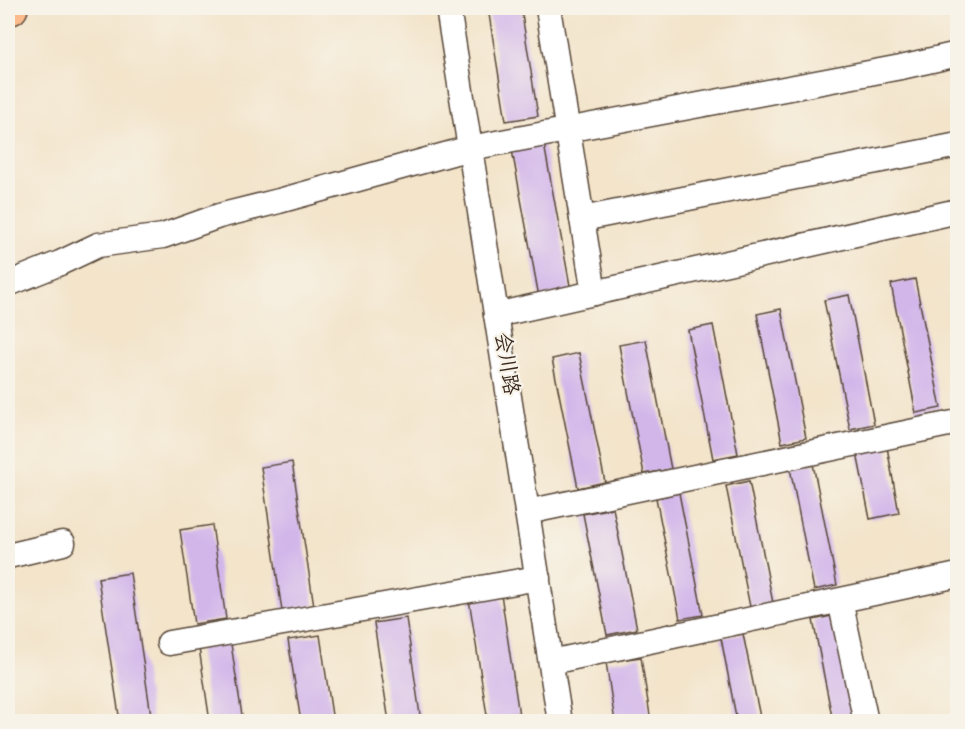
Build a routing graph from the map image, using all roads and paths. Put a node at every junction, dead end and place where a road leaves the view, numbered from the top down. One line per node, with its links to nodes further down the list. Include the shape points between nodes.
1 (448, 8): 6 (street, 会川路)
2 (548, 8): 4 (street)
3 (957, 54): 4 (street)
4 (568, 130): 6 (street); 8 (street)
5 (957, 145): 8 (street)
6 (470, 148): 9 (street, via 219,216 163,236 98,245); 11 (street, 会川路)
7 (957, 211): 10 (street)
8 (582, 219): 10 (street)
9 (8, 285)
10 (594, 293): 11 (street)
11 (496, 315): 13 (street, 会川路)
12 (957, 422): 13 (street)
13 (527, 512): 17 (street, 会川路)
14 (63, 543): 15 (street)
15 (8, 556)
16 (957, 575): 20 (street)
17 (538, 578): 19 (street); 20 (street, 会川路)
18 (841, 605): 22 (street)
19 (169, 643)
20 (551, 662): 21 (street, 会川路)
21 (560, 722)
22 (866, 722)

